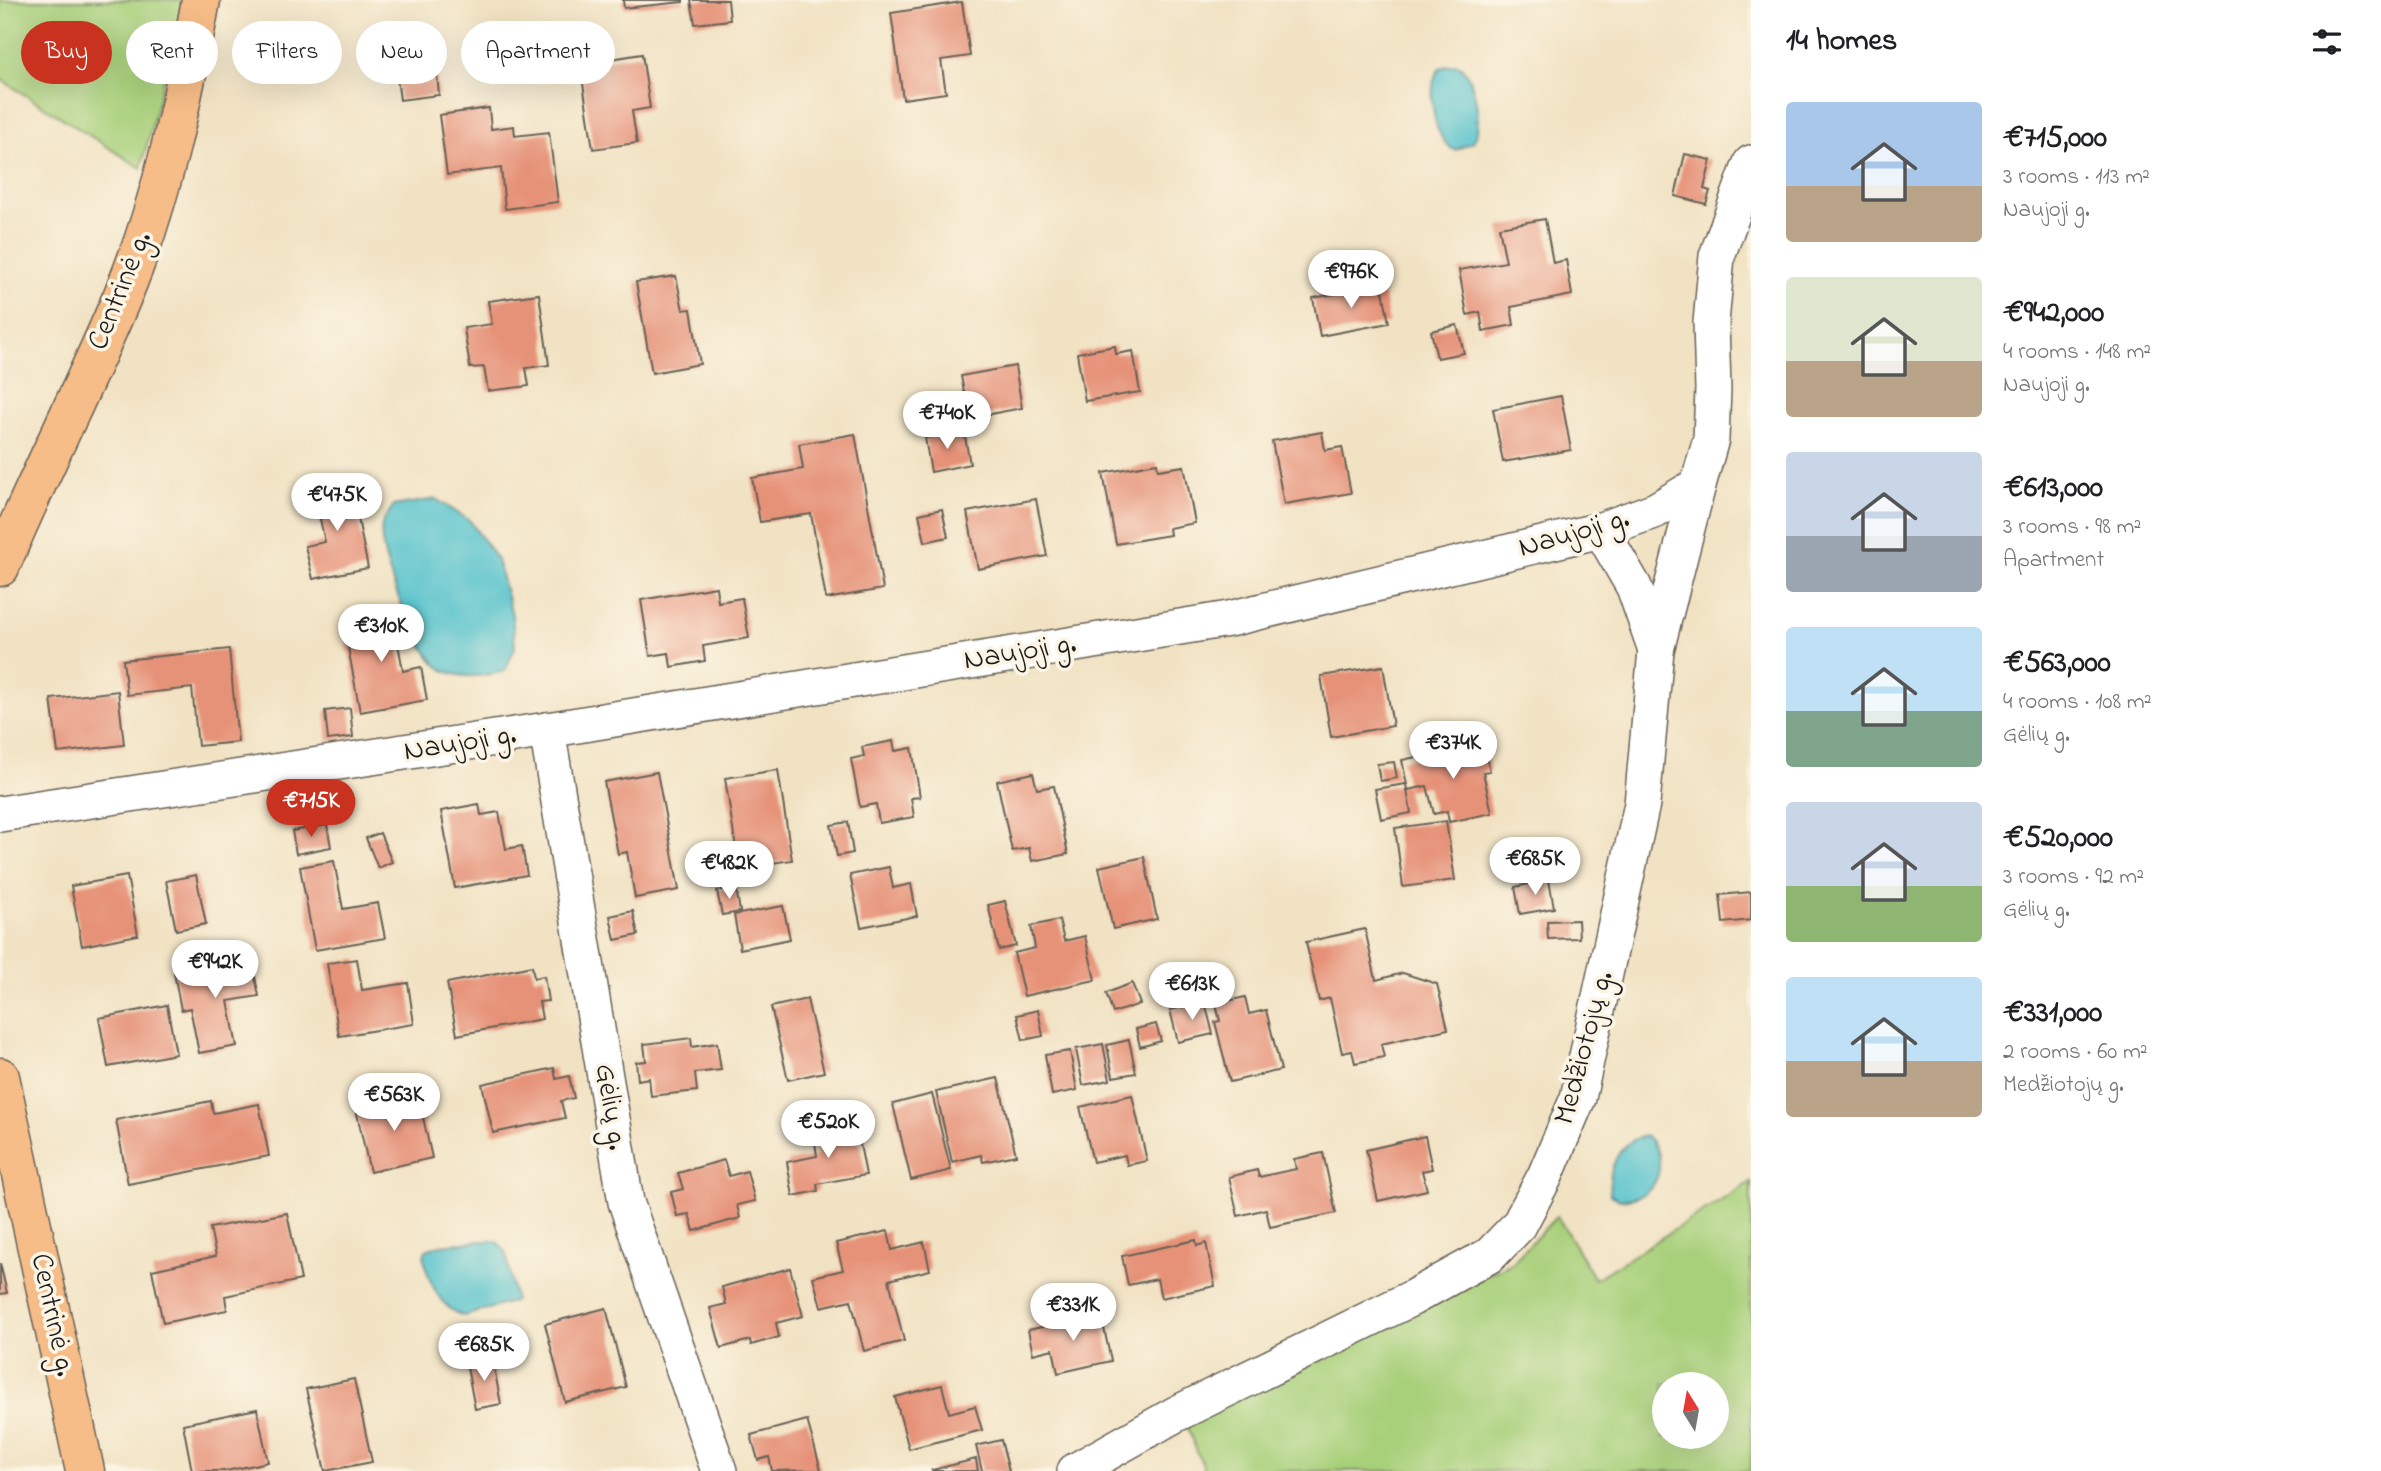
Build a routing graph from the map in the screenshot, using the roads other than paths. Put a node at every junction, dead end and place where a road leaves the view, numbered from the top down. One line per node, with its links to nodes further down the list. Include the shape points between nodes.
1 (201, 0): 5 (main road, Centrinė g., via 185,91 150,220 123,295)
2 (1751, 163): 3 (street, via 1717,256 1711,323 1711,439)
3 (1698, 485): 4 (street, Naujoji g., via 1656,509); 6 (street, Medžiotojų g.)
4 (1601, 530): 6 (street, Medžiotojų g., via 1634,587); 7 (street, Naujoji g., via 1229,619)
5 (1, 560)
6 (1656, 650): 12 (street, Medžiotojų g., via 1642,804 1578,1098 1518,1225 1490,1255 1176,1414)
7 (547, 730): 8 (street, Naujoji g.); 11 (street, Gėlių g., via 626,1202)
8 (0, 814)
9 (0, 1077): 10 (main road, Centrinė g.)
10 (85, 1471)
11 (719, 1471)
12 (1075, 1471)

